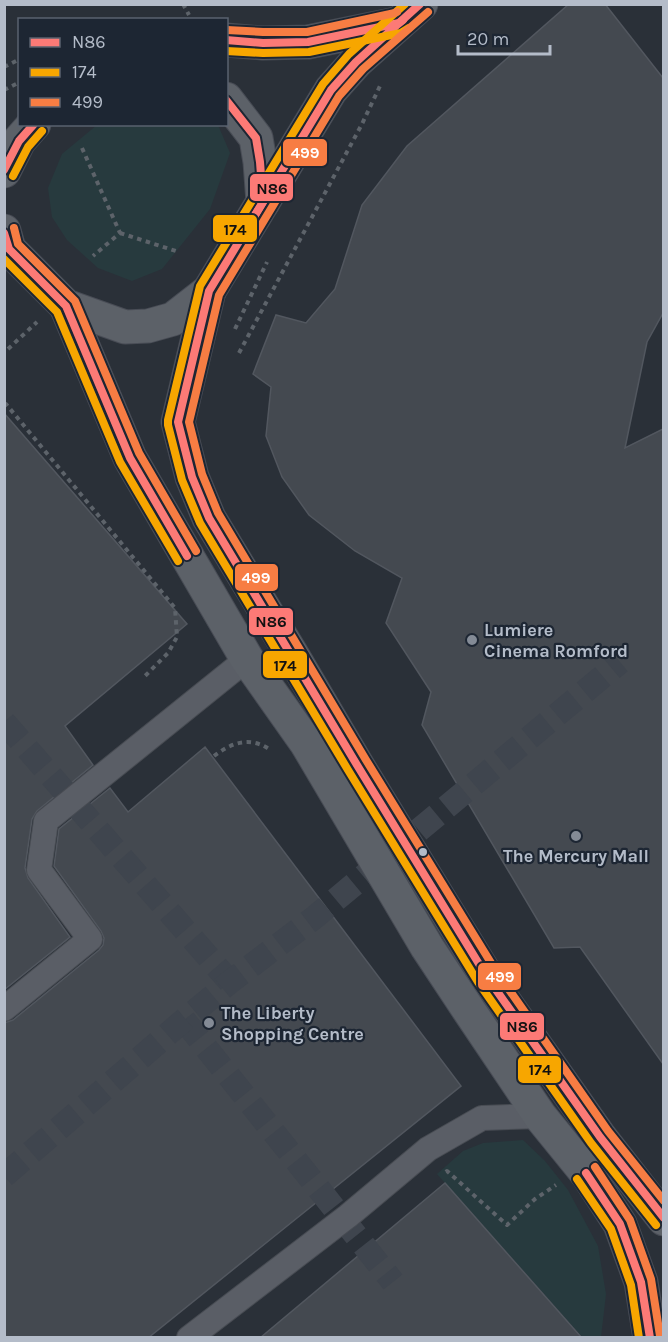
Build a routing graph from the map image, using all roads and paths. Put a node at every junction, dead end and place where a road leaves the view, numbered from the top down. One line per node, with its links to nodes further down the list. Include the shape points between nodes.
1 (183, 4): 3 (path)
2 (410, 14): 4 (main road, via 308,42 263,44); 14 (main road, via 330,90)
3 (189, 15)
4 (228, 40)
5 (18, 59): 6 (path)
6 (4, 67)
7 (383, 79): 24 (path)
8 (18, 83): 9 (path)
9 (4, 90)
10 (228, 102): 14 (main road, via 256,138)
11 (32, 126): 13 (main road, via 19,141)
12 (82, 148): 15 (path)
13 (4, 171)
14 (263, 202): 20 (main road)
15 (120, 233): 17 (path); 18 (path)
16 (6, 242): 21 (main road)
17 (179, 252)
18 (93, 256)
19 (259, 278): 22 (path)
20 (209, 291): 21 (main road, via 173,319 148,326 125,327); 34 (main road, via 178,422 192,477 209,518 488,977 600,1137)
21 (53, 312): 23 (path); 26 (main road, via 130,458)
22 (231, 337)
23 (8, 349)
24 (239, 353)
25 (4, 404): 27 (path, via 175,608 177,637 168,653)
26 (247, 659): 30 (street, via 46,821 39,870 90,939); 31 (main road, via 307,744 427,947)
27 (144, 677)
28 (273, 752): 29 (path, via 246,742 228,746)
29 (214, 756)
30 (4, 1009)
31 (540, 1116): 36 (street, via 482,1118 428,1149); 37 (main road, via 588,1175 620,1224 641,1282)
32 (438, 1178): 33 (path, via 447,1171 507,1225 535,1199)
33 (564, 1180)
34 (663, 1219)
35 (663, 1316): 37 (main road)
36 (189, 1338)
37 (651, 1338)

